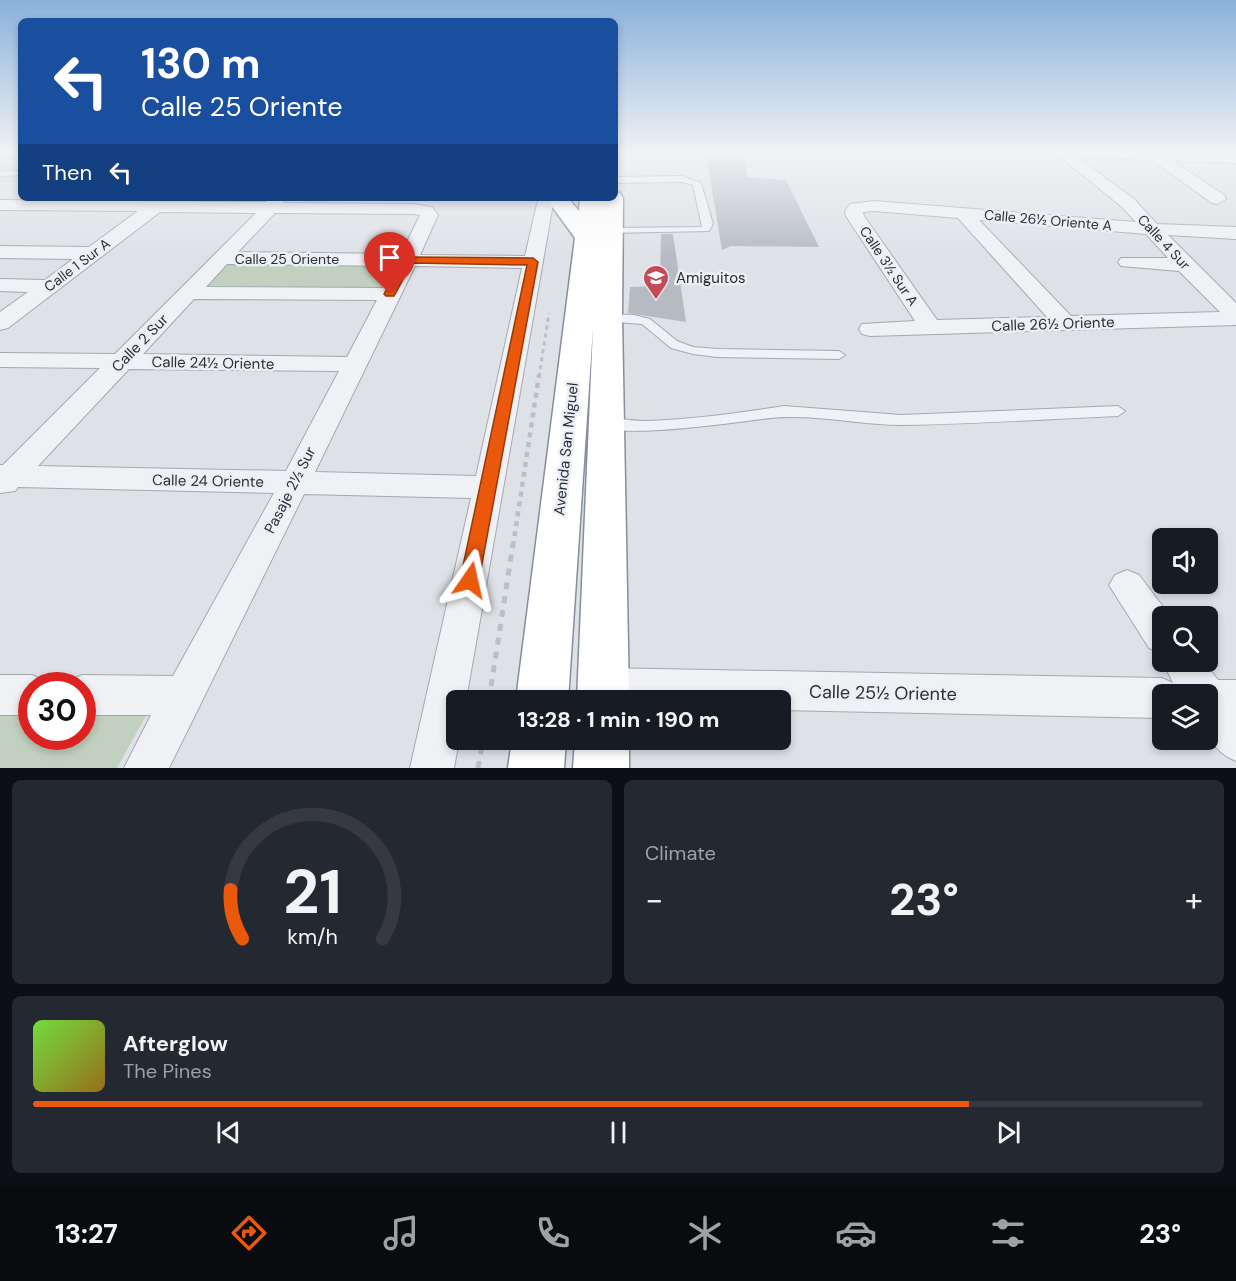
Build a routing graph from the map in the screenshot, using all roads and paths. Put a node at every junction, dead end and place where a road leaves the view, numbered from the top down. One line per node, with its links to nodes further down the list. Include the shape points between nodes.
1 (698, 187): 13 (lane, via 706,229)
2 (1107, 187): 14 (street, Calle 4 Sur)
3 (1200, 187): 5 (street)
4 (18, 198): 9 (street)
5 (1218, 199)
6 (551, 201): 13 (highway); 20 (street)
7 (593, 201): 13 (highway, Avenida San Miguel)
8 (275, 203): 10 (street); 18 (street, Calle 2 Sur); 19 (street, Pasaje 2½ Sur, via 426,211 429,215)
9 (2, 206): 10 (street)
10 (155, 207): 17 (street, Calle 1 Sur A)
11 (860, 207): 12 (street, Calle 26½ Oriente A); 32 (street, Calle 3½ Sur A, via 854,211 855,216)
12 (963, 213): 14 (street, Calle 26½ Oriente A); 31 (street)
13 (604, 222): 29 (highway, Avenida San Miguel); 46 (highway, Avenida San Miguel)
14 (1152, 229): 15 (street, Calle 26½ Oriente A); 22 (street, Calle 4 Sur)
15 (1236, 233)
16 (0, 252): 17 (street)
17 (93, 253): 24 (street, Calle 1 Sur A)
18 (222, 258): 19 (street, Calle 25 Oriente); 25 (street, Calle 2 Sur)
19 (408, 260): 20 (street, Calle 25 Oriente); 26 (street, Pasaje 2½ Sur)
20 (533, 262): 42 (street)
21 (1128, 262): 22 (street)
22 (1185, 265): 28 (street, Calle 4 Sur)
23 (0, 285): 24 (street)
24 (49, 286): 30 (street, Calle 1 Sur A)
25 (189, 292): 26 (street); 36 (street, Calle 2 Sur)
26 (390, 294): 37 (street, Pasaje 2½ Sur)
27 (550, 306): 45 (path)
28 (1236, 316): 31 (street, Calle 26½ Oriente)
29 (608, 318): 34 (lane, via 643,320 669,342 698,351); 39 (highway, Avenida San Miguel)
30 (0, 323)
31 (1065, 323): 32 (street, Calle 26½ Oriente)
32 (930, 327): 33 (street, Calle 26½ Oriente)
33 (870, 329)
34 (839, 355)
35 (0, 360): 36 (street, Calle 24½ Oriente)
36 (122, 361): 37 (street, Calle 24½ Oriente); 40 (street, Calle 2 Sur)
37 (355, 364): 41 (street, Pasaje 2½ Sur)
38 (1118, 411): 39 (lane, via 901,420 784,411 717,421)
39 (607, 425): 47 (highway, Avenida San Miguel)
40 (4, 480): 41 (street, Calle 24 Oriente)
41 (295, 482): 42 (street, Calle 24 Oriente); 51 (street, Pasaje 2½ Sur)
42 (488, 487): 62 (street)
43 (1127, 585): 44 (street)
44 (1152, 621)
45 (491, 690)
46 (543, 690)
47 (603, 690)
48 (0, 695): 49 (street)
49 (18, 695)
50 (96, 695): 51 (street)
51 (183, 696): 61 (street, Pasaje 2½ Sur)
52 (1152, 698): 55 (street, Calle 25½ Oriente)
53 (1218, 700): 54 (street)
54 (1236, 700)
55 (791, 705)
56 (1218, 714): 57 (street)
57 (1236, 740)
58 (481, 750): 63 (path)
59 (538, 750): 64 (highway)
60 (602, 750): 65 (highway, Avenida San Miguel)
61 (146, 768)
62 (432, 768)
63 (478, 768)
64 (536, 768)
65 (602, 768)

